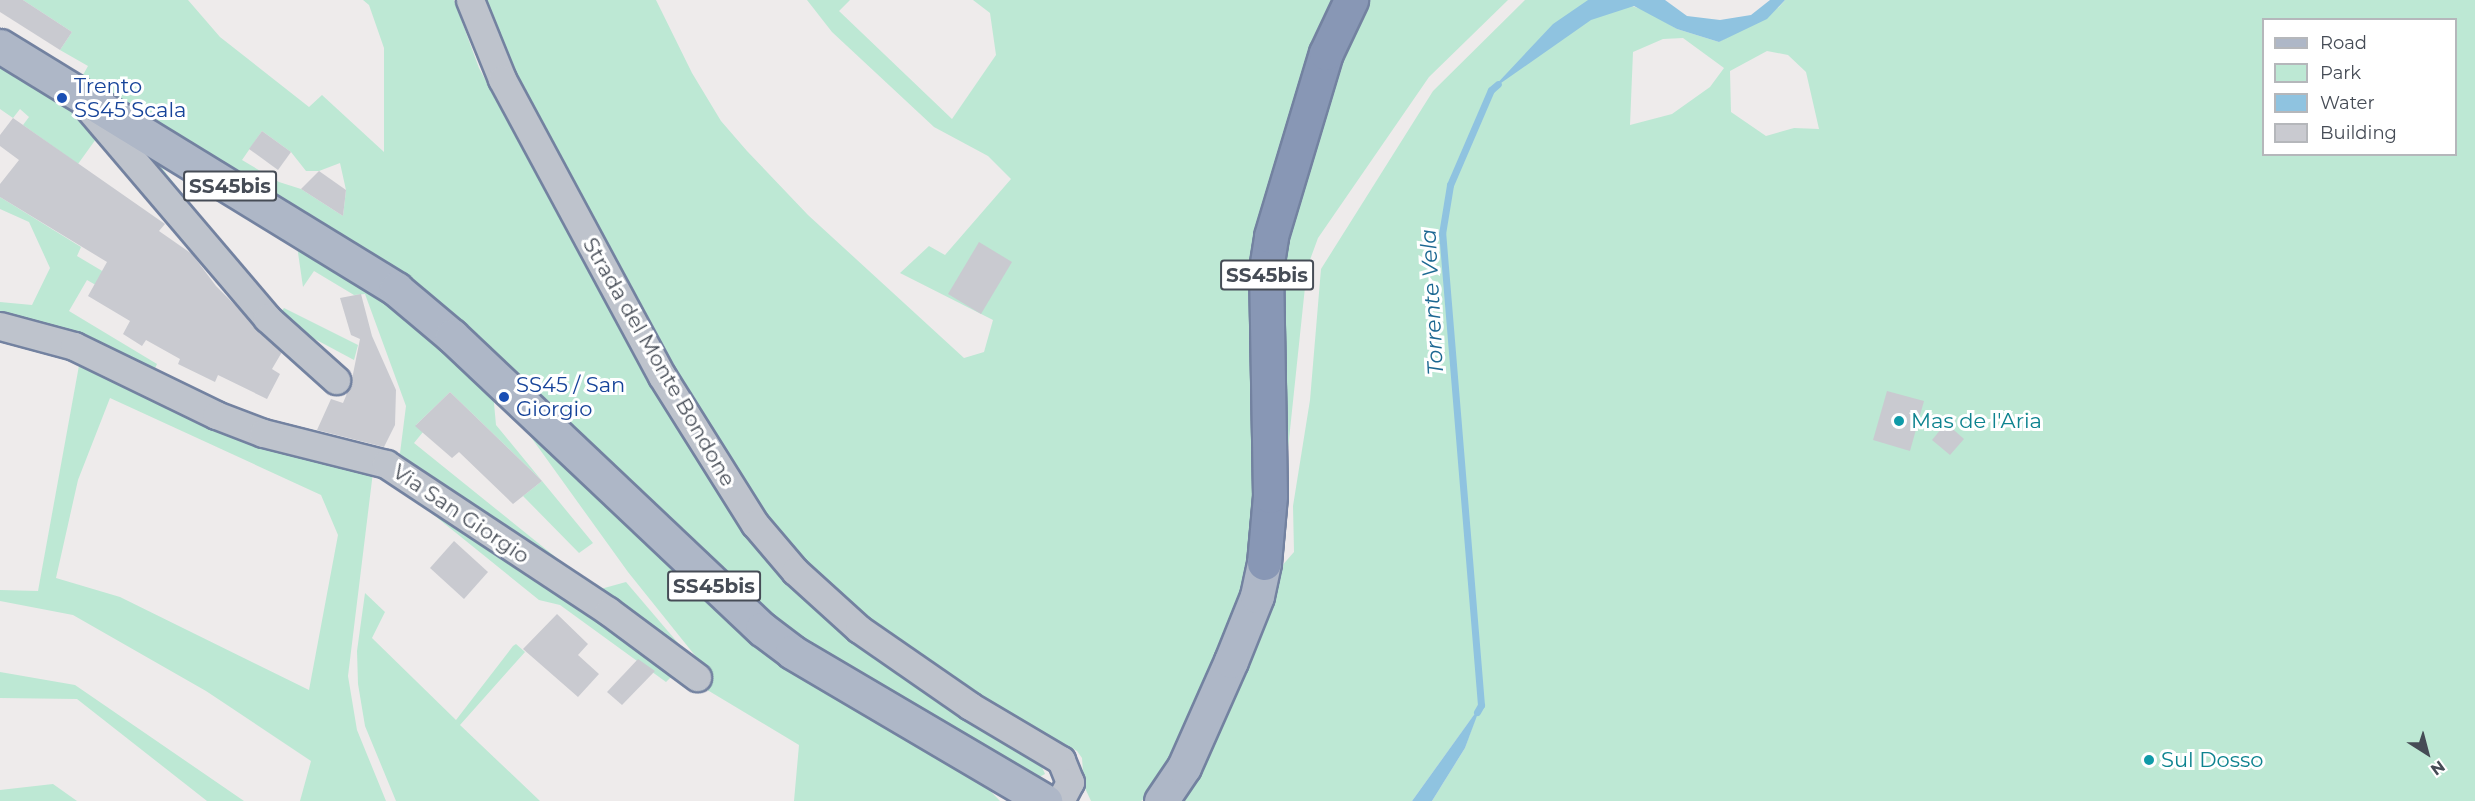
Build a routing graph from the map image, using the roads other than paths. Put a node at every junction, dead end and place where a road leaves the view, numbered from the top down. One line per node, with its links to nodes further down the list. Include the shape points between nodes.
1 (470, 0): 10 (street, Strada del Monte Bondone, via 502,79 662,376 755,524 795,571 859,629 970,706 1053,752 1070,774)
2 (1351, 0): 7 (highway, SS45bis, via 1326,53 1266,269 1270,496)
3 (0, 46): 4 (main road, SS45bis)
4 (72, 88): 6 (street, via 267,318); 9 (main road, SS45bis, via 396,289 452,336 762,629 792,652)
5 (0, 326): 8 (street, Via San Giorgio, via 74,346 262,433 386,464 608,611)
6 (336, 380)
7 (1264, 563): 11 (main road, SS45bis, via 1257,596 1231,661 1184,767)
8 (697, 677)
9 (1045, 801)
10 (1060, 801)
11 (1161, 801)

